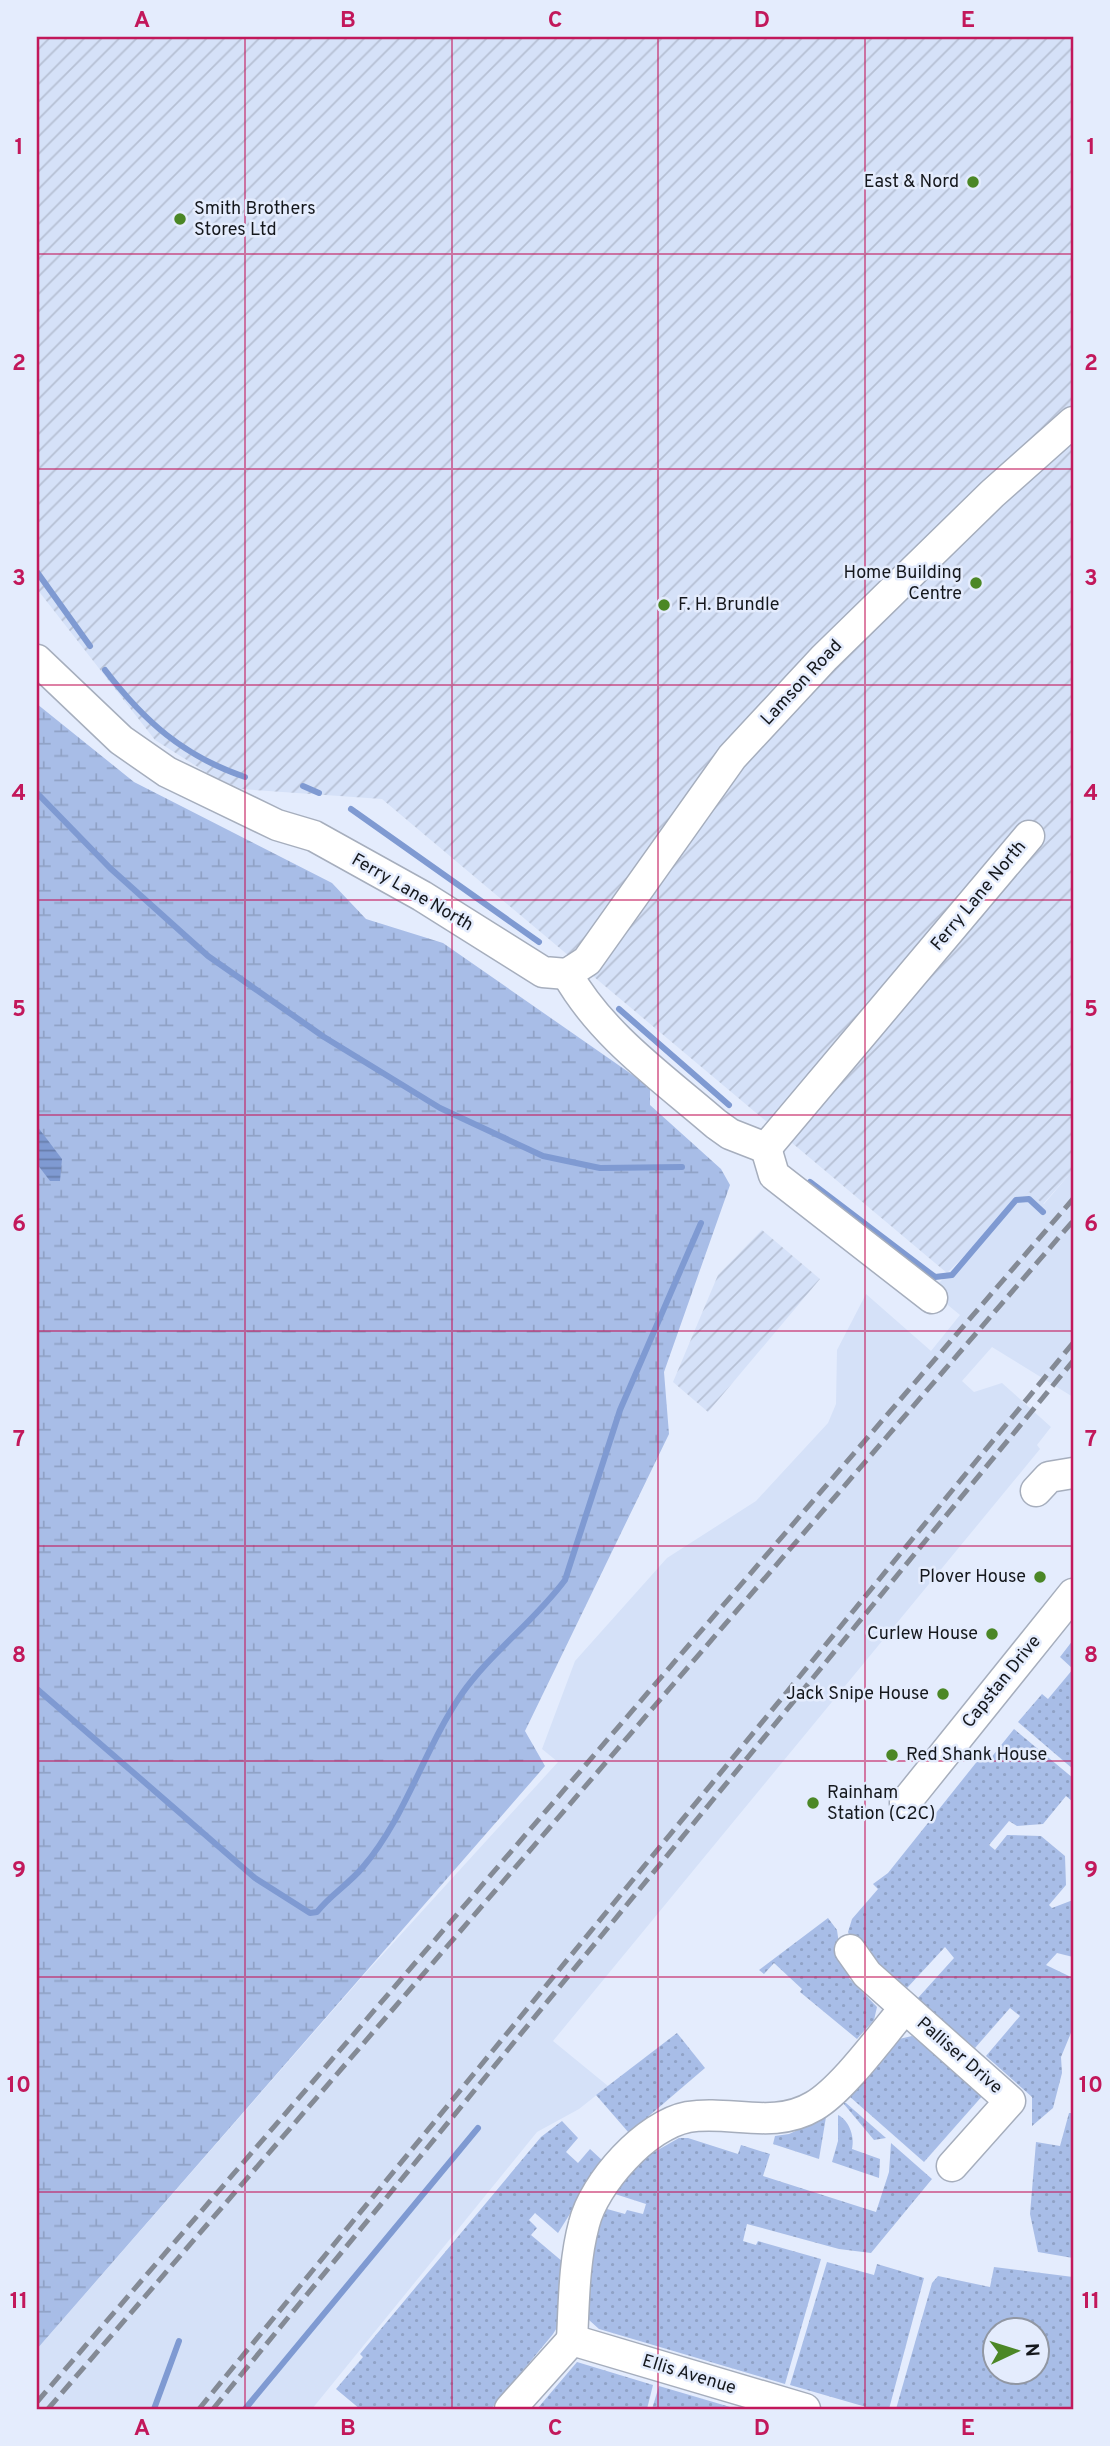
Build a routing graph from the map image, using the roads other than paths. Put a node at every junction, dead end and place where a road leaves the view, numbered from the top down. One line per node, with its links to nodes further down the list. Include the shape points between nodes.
1 (1073, 422): 4 (street, Lamson Road, via 824,658 733,757 587,961)
2 (37, 660): 4 (street, Ferry Lane North, via 121,740 167,772 277,825 314,836 422,896 543,972)
3 (1029, 836): 5 (street, Ferry Lane North)
4 (567, 974): 5 (street, via 614,1036 716,1124)
5 (766, 1148): 6 (street, via 774,1175)
6 (932, 1298)
7 (1073, 1473): 8 (street, via 1049,1477)
8 (1036, 1491)
9 (1073, 1594): 10 (street, Capstan Drive)
10 (905, 1803)
11 (850, 1950): 12 (street, Palliser Drive, via 867,1974)
12 (904, 2009): 13 (street, Palliser Drive, via 1010,2101); 14 (street, Palliser Drive, via 814,2106 783,2118 688,2117 657,2130 632,2149 606,2180 584,2221 575,2274)
13 (952, 2166)
14 (572, 2340): 15 (street); 16 (street, Ellis Avenue)
15 (510, 2409)
16 (805, 2409)

